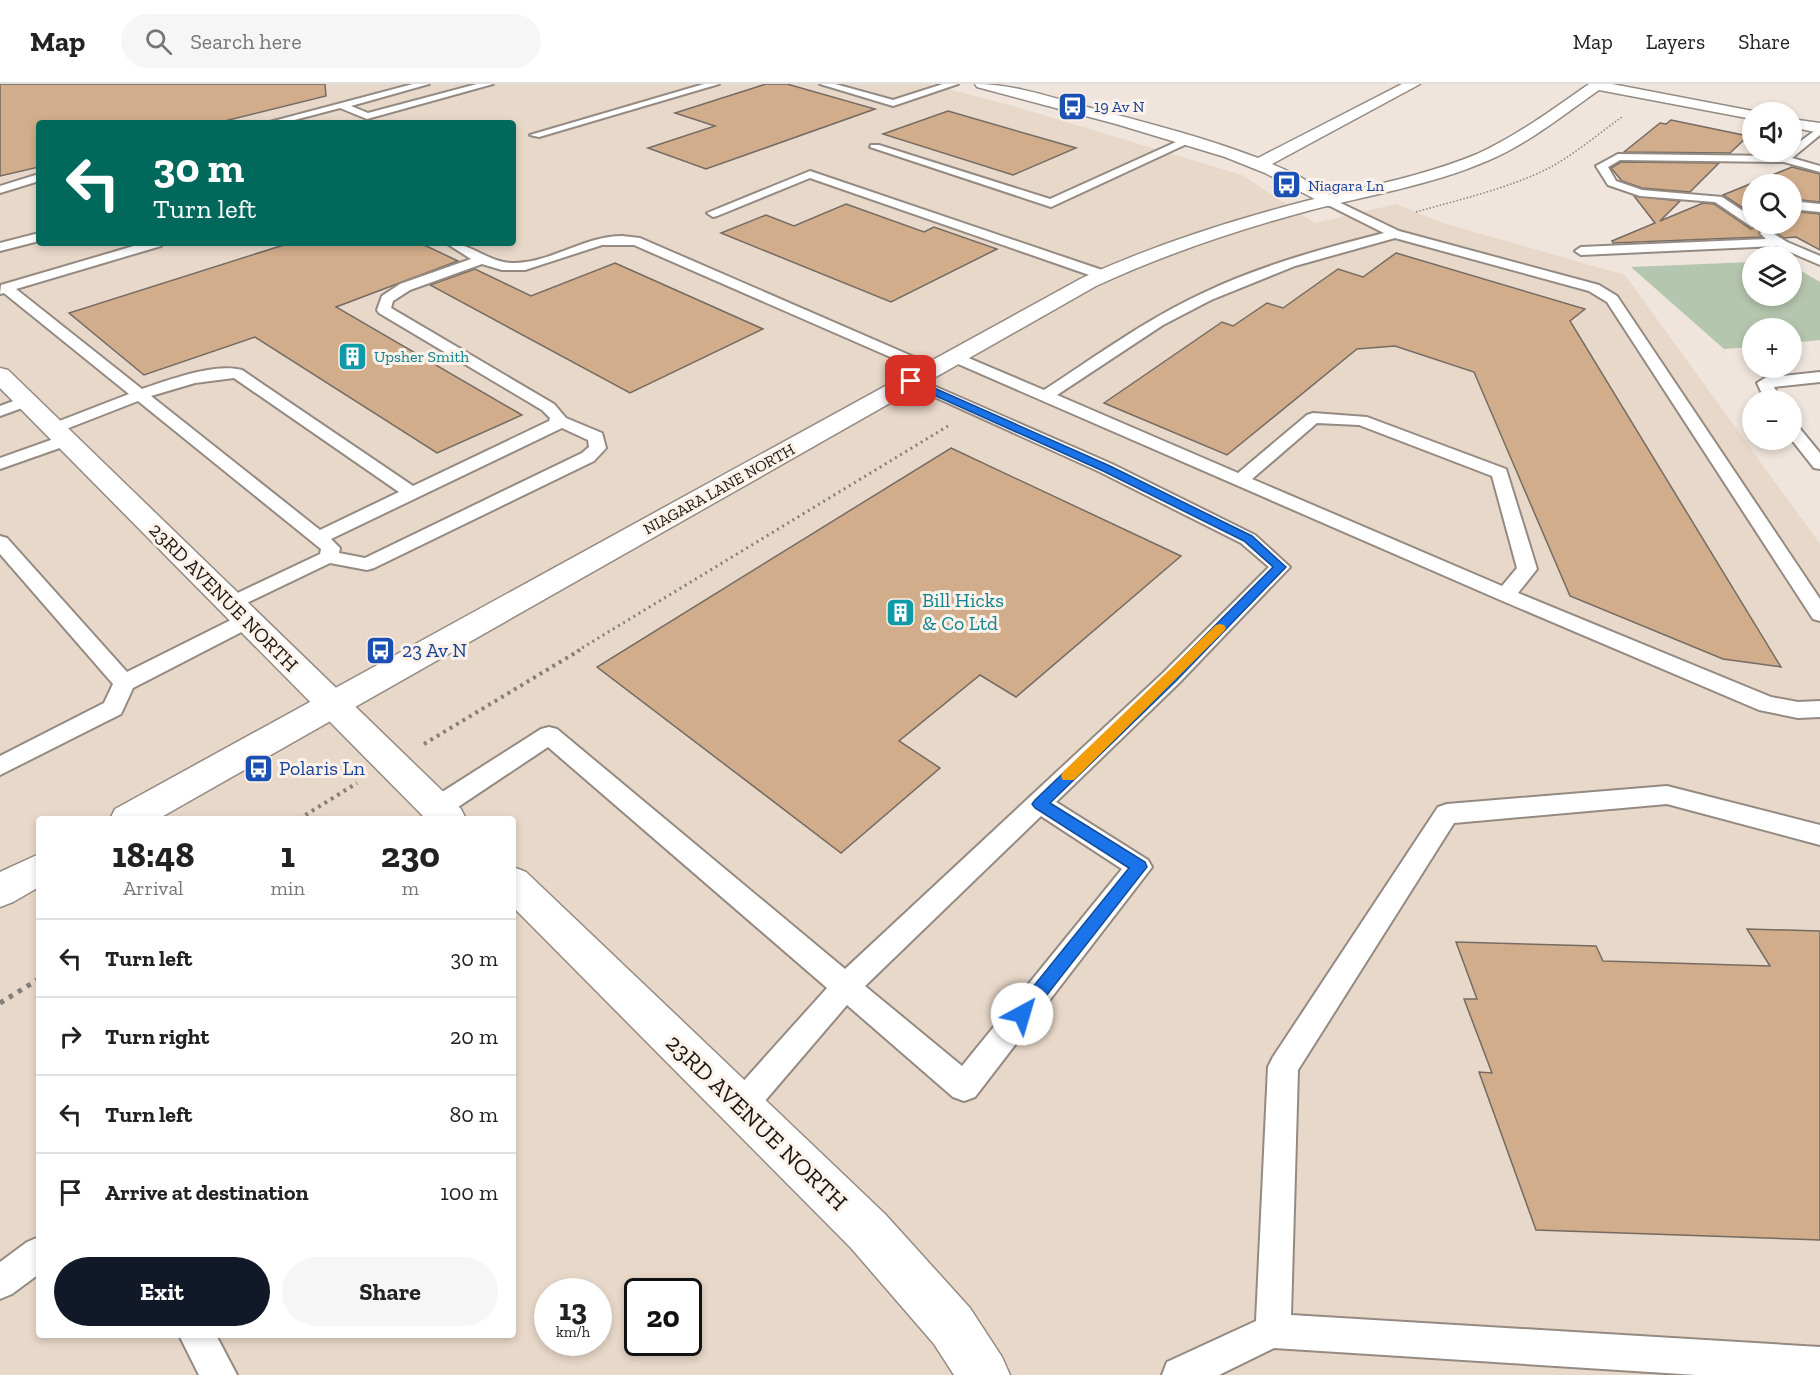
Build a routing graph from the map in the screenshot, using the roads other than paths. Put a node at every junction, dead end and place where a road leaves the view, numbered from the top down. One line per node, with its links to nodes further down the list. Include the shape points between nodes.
1 (424, 84): 11 (lane)
2 (488, 84): 13 (lane)
3 (714, 84): 18 (lane)
4 (825, 84): 5 (lane, via 892,103)
5 (953, 84)
6 (982, 84): 10 (street)
7 (1413, 84): 24 (street)
8 (1597, 85): 12 (street); 29 (street, NIAGARA LANE NORTH, via 1526,133 1483,156 1425,177)
9 (1068, 91): 10 (street)
10 (1044, 100): 19 (street)
11 (341, 105): 13 (lane); 14 (lane)
12 (1742, 113)
13 (367, 116): 15 (lane)
14 (282, 120)
15 (356, 120)
16 (1802, 125): 17 (street)
17 (1820, 129): 20 (lane)
18 (535, 135)
19 (1187, 140): 21 (lane, via 1051,203); 24 (street)
20 (1802, 144)
21 (875, 147)
22 (1742, 158): 28 (lane, via 1618,156 1602,166 1612,183 1640,193)
23 (1795, 162): 25 (lane)
24 (1259, 164): 29 (street, via 1306,185)
25 (1820, 169)
26 (36, 178): 27 (lane)
27 (0, 190)
28 (1718, 200): 30 (lane); 34 (lane)
29 (1328, 201): 35 (lane); 45 (street, NIAGARA LANE NORTH, via 1216,230)
30 (1741, 201)
31 (1802, 206): 32 (lane)
32 (1820, 208)
33 (713, 213): 45 (lane, via 810,174)
34 (1742, 216)
35 (1395, 234): 53 (lane, via 1228,286 1178,312); 68 (lane, via 1594,288 1612,299)
36 (1768, 234): 38 (lane)
37 (36, 238): 41 (lane)
38 (1779, 242): 42 (lane); 44 (lane)
39 (147, 246): 46 (lane)
40 (458, 246): 43 (lane)
41 (0, 248)
42 (1581, 251)
43 (482, 259): 49 (lane, via 516,267 599,242 636,241); 56 (lane, via 405,286 387,299 384,310 548,407)
44 (1820, 261)
45 (1103, 275): 47 (street, NIAGARA LANE NORTH)
46 (3, 289): 52 (lane)
47 (954, 357): 49 (street, NIAGARA LANE NORTH); 53 (lane)
48 (0, 375): 54 (street, 23RD AVENUE NORTH)
49 (921, 376): 70 (street, NIAGARA LANE NORTH); 73 (lane, via 1248,539 1280,567)
50 (1820, 377): 51 (lane, via 1765,383)
51 (1768, 390)
52 (140, 396): 57 (lane); 62 (lane, via 215,372 237,373); 63 (lane)
53 (1045, 396): 61 (lane)
54 (27, 401): 55 (lane); 57 (street, 23RD AVENUE NORTH)
55 (0, 411)
56 (558, 420): 62 (lane, via 557,424); 65 (lane, via 596,437 598,448 588,457 367,564)
57 (60, 434): 59 (lane); 67 (street, 23RD AVENUE NORTH)
58 (1802, 442): 60 (lane)
59 (0, 464)
60 (1820, 464)
61 (1240, 481): 66 (lane); 66 (lane, via 1313,418 1361,420 1500,473 1527,569)
62 (412, 493): 63 (lane)
63 (318, 538): 65 (lane, via 331,548)
64 (0, 542): 69 (lane)
65 (328, 557): 67 (lane)
66 (1505, 594): 71 (lane, via 1767,704 1798,710)
67 (240, 612): 69 (lane); 70 (street, 23RD AVENUE NORTH)
68 (1820, 614)
69 (124, 683): 72 (lane, via 113,708)
70 (332, 705): 74 (street, 23RD AVENUE NORTH); 75 (street, NIAGARA LANE NORTH)
71 (1820, 709)
72 (0, 766)
73 (1040, 804): 80 (lane); 80 (lane, via 1139,867 964,1088)
74 (443, 814): 80 (lane, via 549,735)
75 (133, 816)
76 (1820, 835): 84 (lane, via 1667,795 1448,814 1283,1067)
77 (36, 871): 78 (street)
78 (0, 891)
79 (517, 894): 81 (street, 23RD AVENUE NORTH)
80 (846, 986): 81 (lane)
81 (741, 1106): 88 (street, 23RD AVENUE NORTH, via 868,1231 952,1326)
82 (36, 1256): 83 (lane)
83 (0, 1282)
84 (1273, 1330): 86 (lane); 89 (lane)
85 (198, 1338): 87 (lane)
86 (1820, 1365)
87 (219, 1375)
88 (984, 1375)
89 (1179, 1375)

